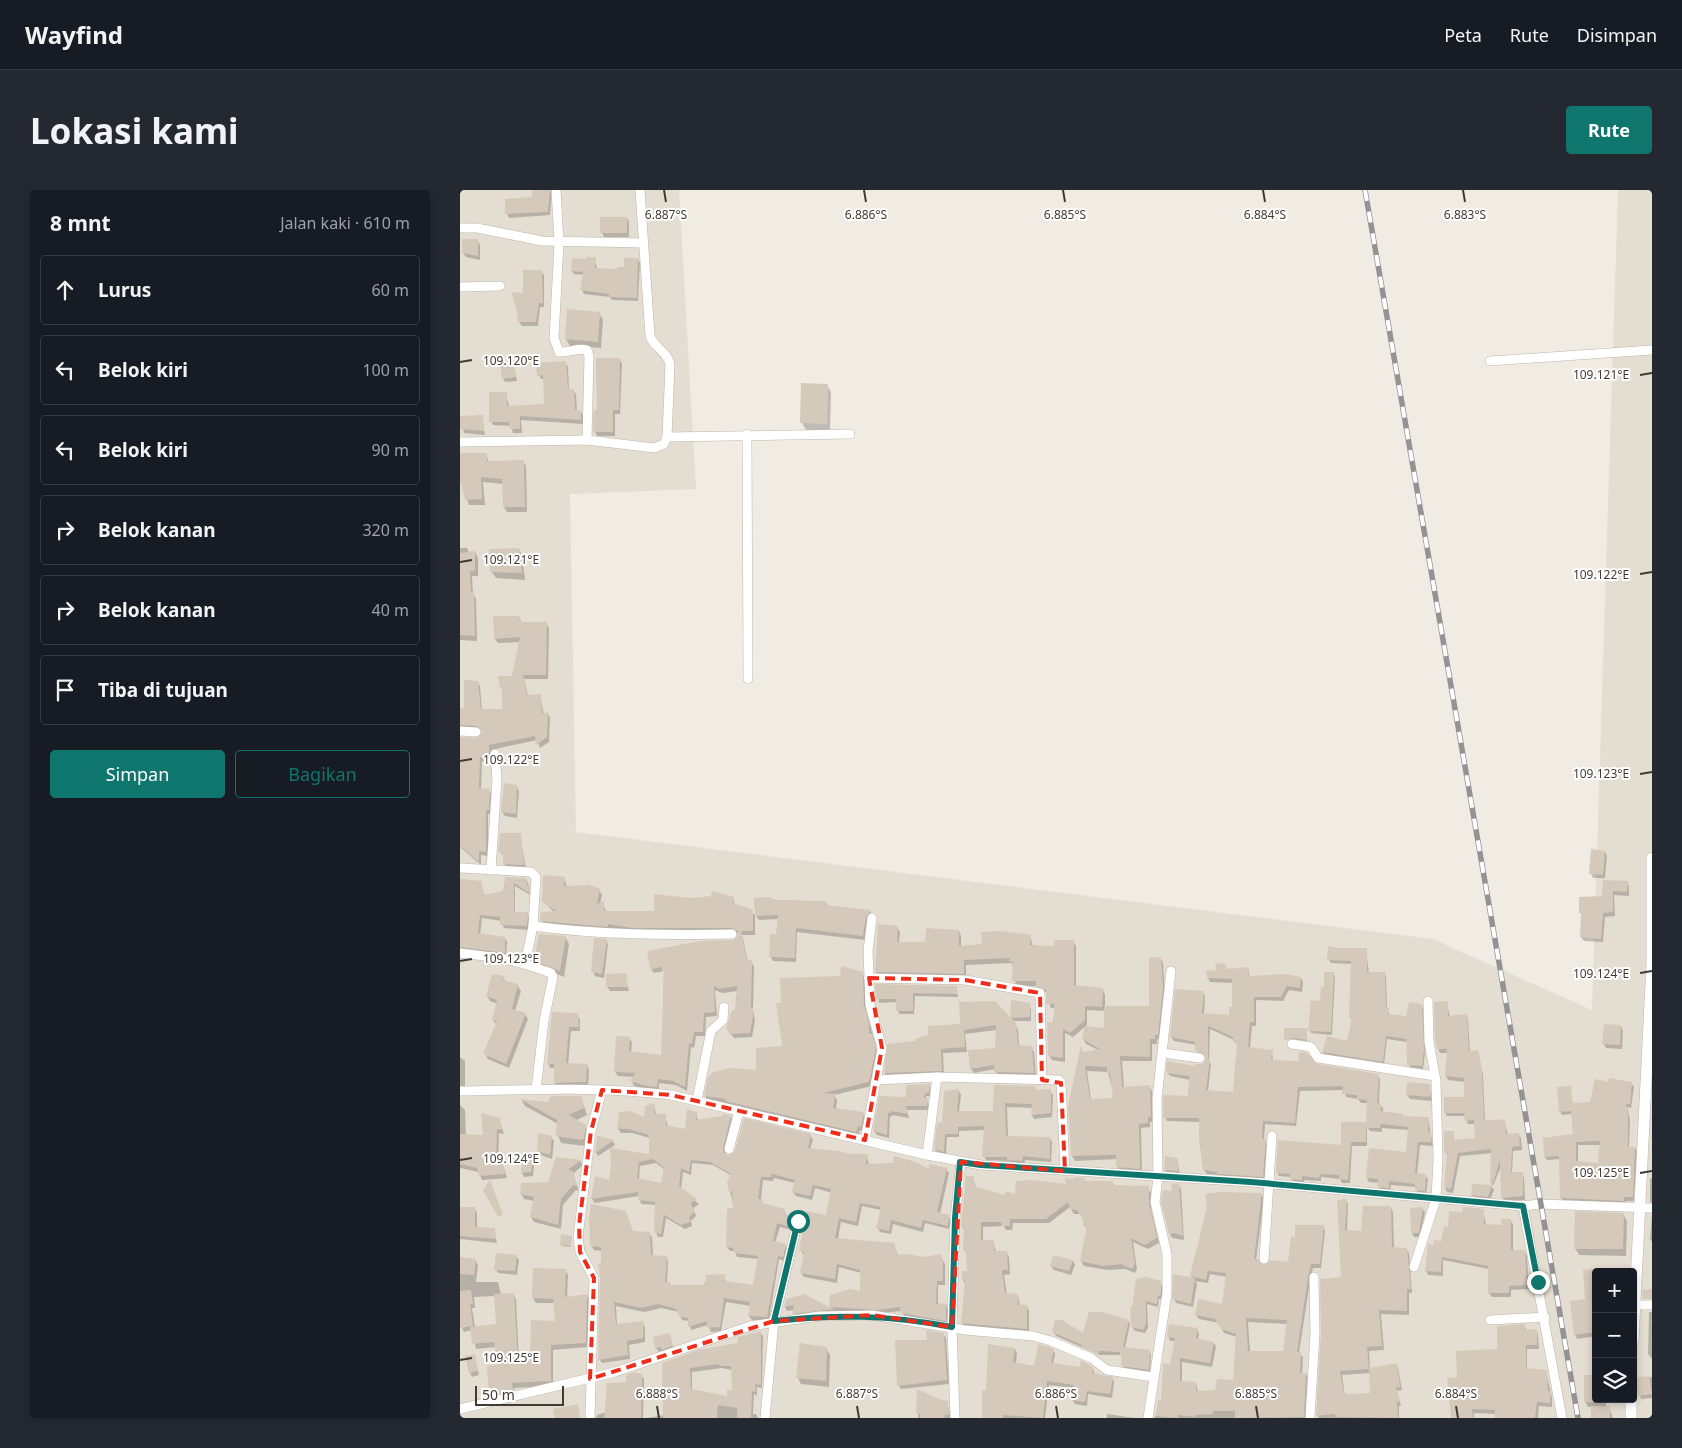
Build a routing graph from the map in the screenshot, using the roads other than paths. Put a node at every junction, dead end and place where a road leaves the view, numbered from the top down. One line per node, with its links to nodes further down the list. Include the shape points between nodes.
1 (556, 190): 4 (street)
2 (640, 190): 5 (street)
3 (460, 228): 4 (street)
4 (559, 242): 5 (street); 13 (street, via 554,338 559,352 582,349 587,350 590,356)
5 (643, 243): 12 (street, via 650,336 652,343 666,354 670,364)
6 (500, 286): 7 (street)
7 (460, 287)
8 (1652, 350): 9 (street)
9 (1490, 361)
10 (747, 434): 11 (street); 12 (street); 15 (street)
11 (850, 434)
12 (667, 437): 13 (street, via 662,446 654,448)
13 (587, 440): 14 (street)
14 (460, 442)
15 (748, 679)
16 (460, 731): 17 (street)
17 (476, 732)
18 (495, 754): 21 (street)
19 (1652, 858): 23 (street)
20 (460, 868): 21 (street)
21 (491, 870): 24 (street, via 531,872 535,875 537,890)
22 (872, 918): 29 (street)
23 (1652, 924): 35 (street)
24 (532, 926): 25 (street, via 571,932 660,936); 27 (street)
25 (732, 934)
26 (460, 953): 27 (street)
27 (525, 964): 40 (street, via 551,973 553,978)
28 (1171, 971): 33 (street)
29 (869, 978): 38 (street, via 870,1005 882,1048); 39 (street, via 965,980 1040,992)
30 (1428, 1001): 36 (street, via 1429,1042)
31 (724, 1007): 43 (street, via 722,1020 711,1031)
32 (1292, 1044): 36 (street, via 1311,1047 1318,1058)
33 (1163, 1053): 34 (street); 51 (street, via 1157,1099)
34 (1200, 1058)
35 (1649, 1071): 55 (street)
36 (1435, 1076): 53 (street)
37 (937, 1077): 38 (street); 39 (street); 48 (street)
38 (876, 1080): 46 (street)
39 (1042, 1080): 50 (street, via 1061,1083)
40 (536, 1089): 41 (street); 42 (street)
41 (602, 1090): 43 (street, via 640,1090); 69 (street, via 591,1131 579,1226 580,1252 594,1278)
42 (460, 1091)
43 (697, 1100): 44 (street)
44 (739, 1111): 46 (street); 47 (street)
45 (1272, 1136): 52 (street)
46 (864, 1140): 48 (street)
47 (729, 1149)
48 (926, 1155): 49 (street)
49 (960, 1162): 50 (street); 67 (street)
50 (1065, 1171): 51 (street)
51 (1158, 1177): 52 (street); 68 (street, via 1155,1202 1167,1254 1167,1293)
52 (1268, 1184): 53 (street); 58 (street)
53 (1436, 1199): 54 (street); 59 (street)
54 (1523, 1206): 55 (street); 64 (street)
55 (1638, 1207): 56 (street); 60 (street)
56 (1652, 1208)
57 (798, 1221): 66 (street)
58 (1264, 1259)
59 (1414, 1267)
60 (1636, 1268)
61 (1314, 1277): 76 (street, via 1315,1333)
62 (1637, 1305): 63 (street)
63 (1652, 1305)
64 (1545, 1317): 65 (street); 77 (street)
65 (1490, 1320)
66 (774, 1321): 67 (street, via 820,1316 872,1316); 69 (street); 73 (street)
67 (952, 1327): 68 (street, via 1033,1336 1091,1358 1107,1370); 74 (street)
68 (1153, 1377): 75 (street)
69 (590, 1379): 71 (street); 72 (street)
70 (1631, 1403): 78 (street)
71 (460, 1409)
72 (590, 1418)
73 (764, 1418)
74 (955, 1418)
75 (1148, 1418)
76 (1310, 1418)
77 (1562, 1418)
78 (1631, 1418)

